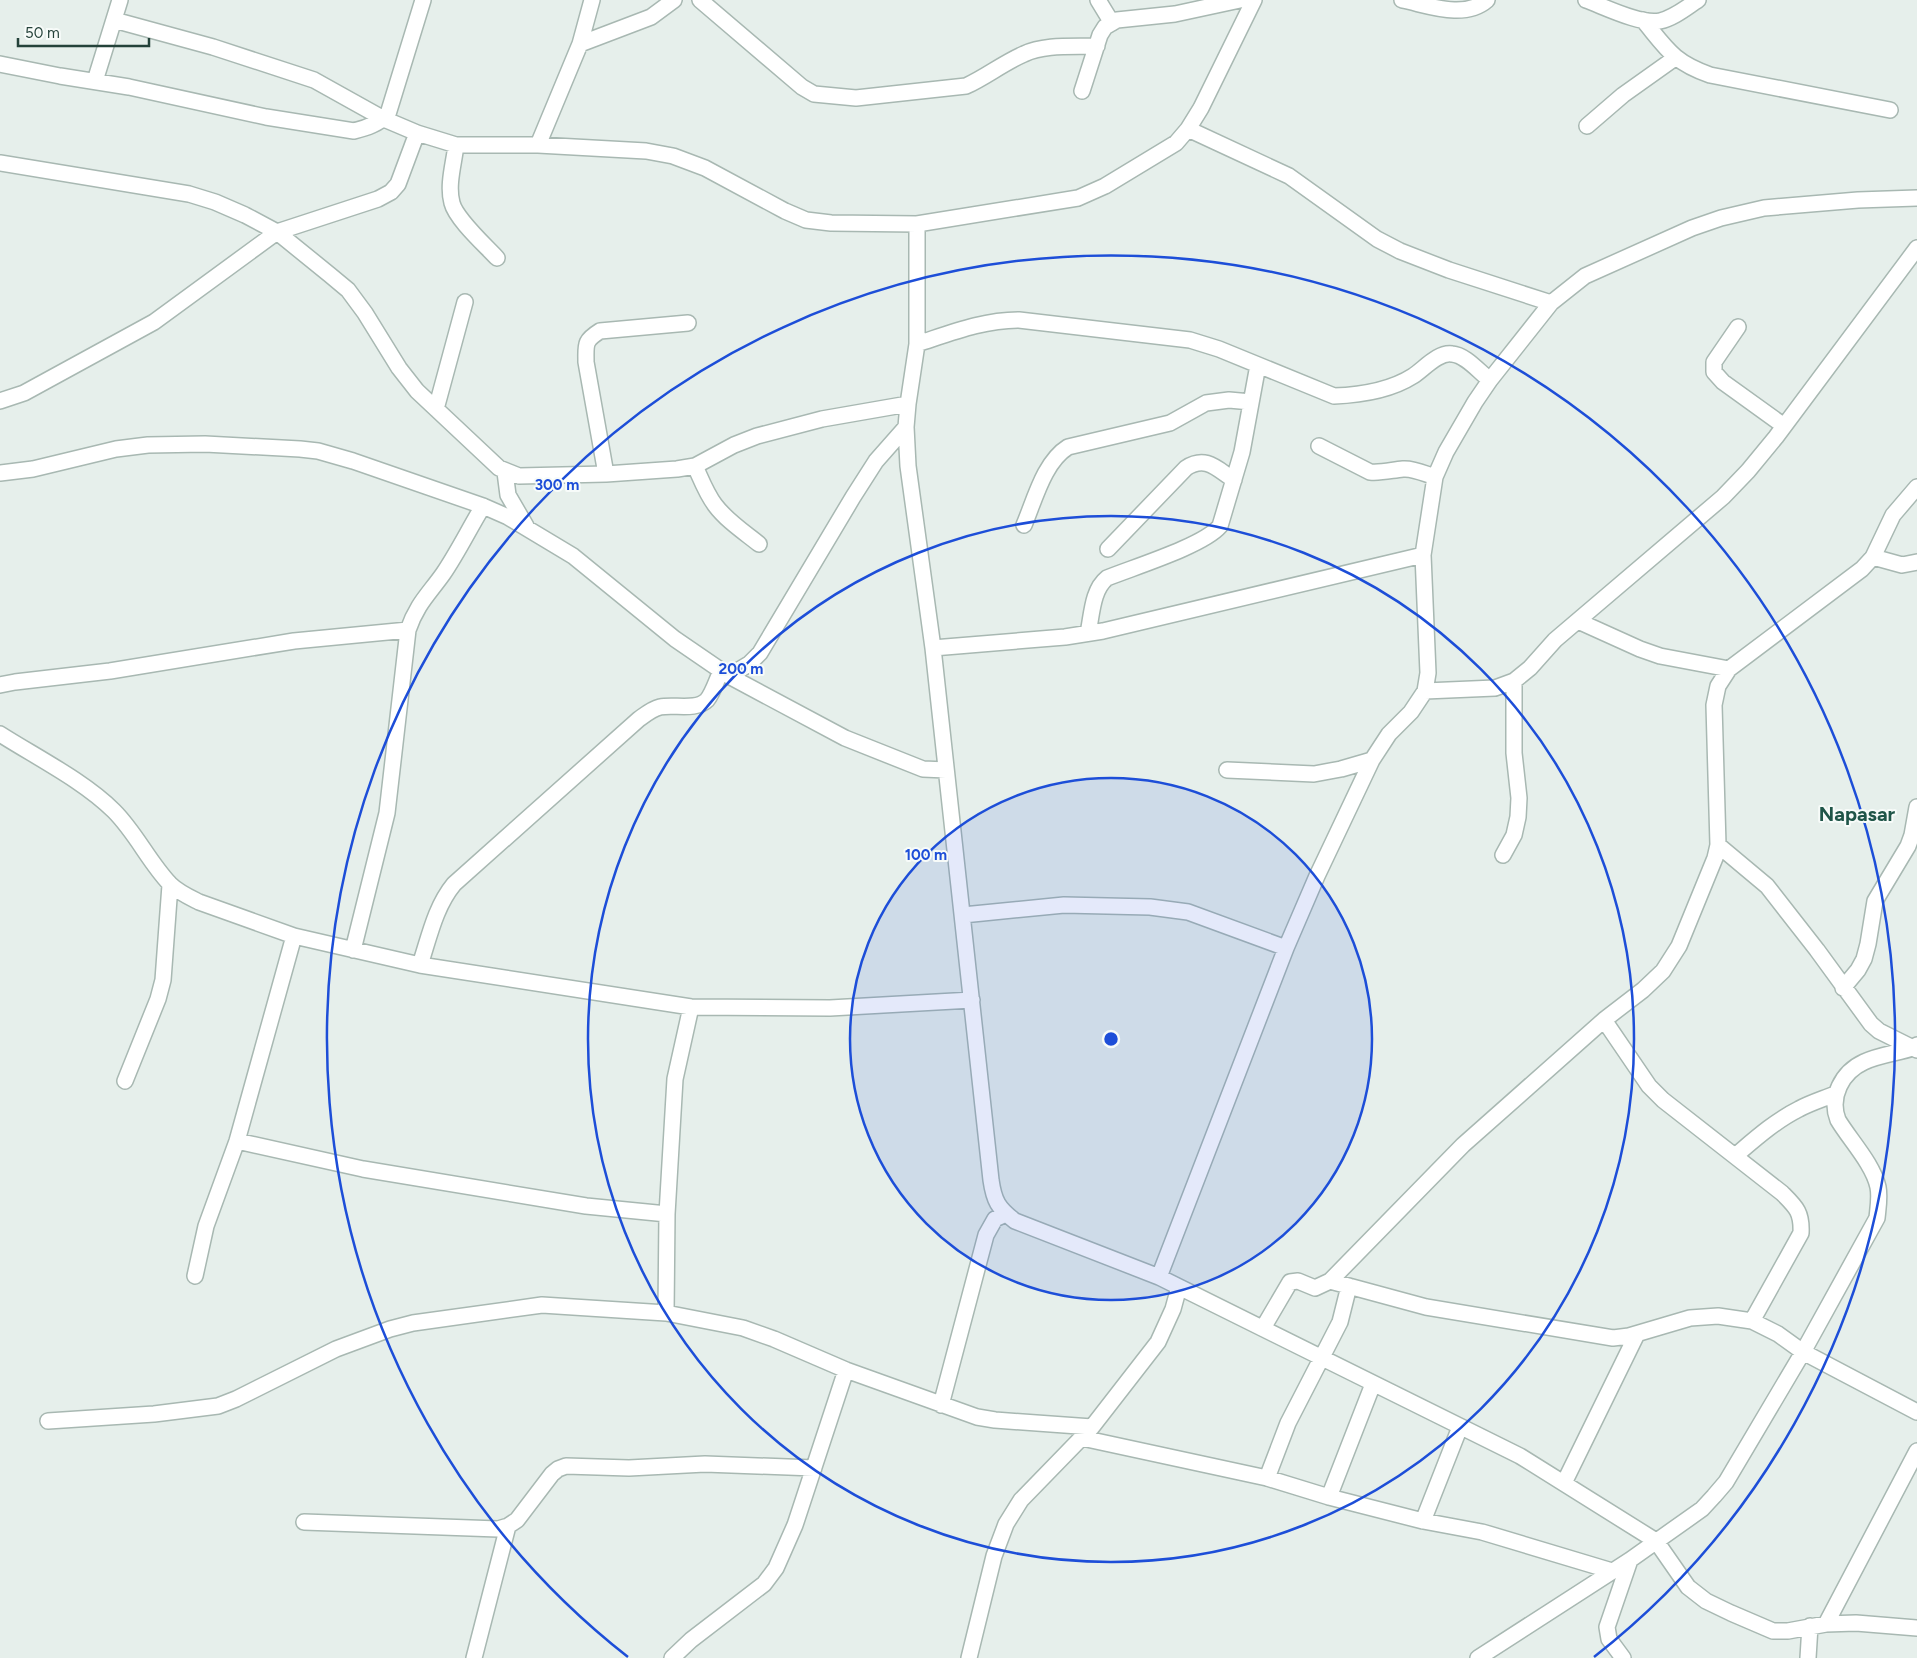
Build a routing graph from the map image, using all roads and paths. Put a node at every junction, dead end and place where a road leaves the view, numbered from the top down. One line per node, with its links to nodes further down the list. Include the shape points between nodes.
1 (120, 0): 13 (street)
2 (423, 0): 23 (street, via 391,109)
3 (592, 0): 16 (street)
4 (674, 0): 16 (street, via 651,17)
5 (700, 0): 17 (street, via 802,87 828,97 856,98 966,86 1036,50)
6 (1098, 0): 15 (street)
7 (1240, 0): 15 (street)
8 (1254, 0): 25 (street)
9 (1402, 0): 10 (street, via 1456,11 1470,9)
10 (1486, 0)
11 (1586, 0): 14 (street)
12 (1698, 0): 14 (street, via 1660,21)
13 (114, 20): 20 (street); 23 (street, via 213,47 314,80)
14 (1643, 20): 18 (street)
15 (1112, 23): 17 (street, via 1106,27)
16 (580, 44): 28 (street)
17 (1097, 46): 21 (street)
18 (1675, 58): 22 (street, via 1710,75); 24 (street, via 1615,100)
19 (0, 64): 20 (street)
20 (95, 81): 23 (street, via 266,117 354,131)
21 (1082, 91)
22 (1890, 110)
23 (384, 119): 26 (street)
24 (1587, 126)
25 (1188, 129): 31 (street, via 1176,143 1105,186 1078,198); 36 (street, via 1289,176 1377,239 1400,251)
26 (417, 133): 27 (street); 32 (street, via 398,184 391,192)
27 (456, 145): 28 (street); 34 (street, via 450,189 452,204 459,217)
28 (538, 145): 31 (street, via 646,151 673,156 705,168 806,220)
29 (0, 163): 32 (street, via 189,194 215,202)
30 (1917, 198): 36 (street, via 1764,208 1721,218 1586,276)
31 (917, 224): 39 (street)
32 (277, 232): 42 (street, via 154,322 24,393); 45 (street, via 348,290 399,368)
33 (1917, 248): 46 (street)
34 (497, 258)
35 (465, 302): 45 (street)
36 (1551, 303): 41 (street)
37 (688, 323): 52 (street, via 600,331 589,337 586,362)
38 (1738, 327): 46 (street, via 1714,362 1714,372)
39 (917, 344): 40 (street, via 999,320 1019,320 1190,340); 44 (street)
40 (1258, 365): 41 (street, via 1334,396 1387,387 1413,376 1441,355 1451,353 1460,356); 43 (street)
41 (1490, 380): 53 (street, via 1446,452)
42 (0, 401)
43 (1251, 402): 54 (street); 57 (street, via 1206,403 1170,423 1068,447 1051,462)
44 (908, 404): 47 (street); 49 (street, via 822,419 757,436)
45 (436, 408): 50 (street)
46 (1784, 426): 64 (street, via 1723,497)
47 (906, 427): 67 (street, via 908,466); 69 (street, via 876,462 853,497 760,654 749,664)
48 (1319, 446): 53 (street, via 1370,472 1405,468)
49 (695, 466): 52 (street); 59 (street, via 716,506)
50 (505, 472): 52 (street, via 519,476); 58 (street, via 513,507)
51 (0, 473): 56 (street, via 148,445 300,449 318,451)
52 (606, 474)
53 (1435, 477): 61 (street)
54 (1234, 480): 60 (street, via 1204,462 1195,462); 66 (street, via 1216,531 1101,583)
55 (1917, 487): 62 (street, via 1894,515)
56 (483, 506): 58 (street); 65 (street, via 446,570 422,599)
57 (1024, 525)
58 (528, 529): 69 (street, via 573,556 675,639)
59 (759, 544)
60 (1108, 549)
61 (1423, 555): 66 (street); 72 (street, via 1428,672)
62 (1873, 557): 63 (street, via 1902,565); 68 (street, via 1862,569)
63 (1917, 562)
64 (1578, 621): 68 (street, via 1646,652); 70 (street)
65 (408, 630): 71 (street, via 294,640 110,671); 84 (street, via 387,813)
66 (1088, 633): 67 (street)
67 (933, 648): 75 (street)
68 (1729, 669): 78 (street, via 1718,686 1714,705)
69 (725, 674): 75 (street, via 845,738 923,769); 85 (street, via 702,704 657,708 639,719 454,884 439,908)
70 (1514, 681): 72 (street, via 1495,688); 79 (street, via 1514,753 1519,807 1514,835)
71 (0, 685)
72 (1425, 691): 74 (street)
73 (0, 734): 80 (street, via 82,786 113,810)
74 (1372, 760): 76 (street, via 1314,774); 83 (street)
75 (946, 770): 81 (street)
76 (1227, 770)
77 (1917, 807): 86 (street, via 1908,846 1875,901 1864,959)
78 (1718, 845): 86 (street, via 1767,886); 89 (street, via 1679,946 1663,971)
79 (1503, 855)
80 (170, 885): 82 (street, via 199,902); 91 (street, via 163,980)
81 (963, 915): 83 (street, via 1064,905 1150,907 1188,912); 87 (street)
82 (294, 936): 84 (street); 93 (street)
83 (1286, 948): 98 (street)
84 (353, 950): 85 (street)
85 (420, 966): 88 (street)
86 (1843, 988): 90 (street, via 1871,1024)
87 (972, 1000): 88 (street, via 830,1008); 96 (street, via 993,1194 997,1206)
88 (690, 1007): 95 (street, via 675,1079)
89 (1604, 1020): 94 (street, via 1649,1086); 99 (street, via 1463,1145)
90 (1916, 1048): 92 (street, via 1864,1062 1842,1080)
91 (125, 1081)
92 (1836, 1094): 94 (street, via 1800,1108); 106 (street, via 1835,1112 1872,1171 1879,1202 1877,1218)
93 (237, 1140): 95 (street, via 364,1169 586,1206); 97 (street, via 206,1226)
94 (1735, 1156): 103 (street, via 1782,1193 1797,1209 1802,1220 1801,1233)
95 (667, 1214): 102 (street)
96 (1006, 1214): 98 (street, via 1027,1226); 110 (street, via 996,1219 986,1235)
97 (195, 1276)
98 (1159, 1277): 101 (street)
99 (1330, 1281): 100 (street); 104 (street, via 1315,1288 1298,1281 1290,1282)
100 (1349, 1286): 105 (street, via 1426,1307 1613,1338); 107 (street, via 1340,1322)
101 (1179, 1287): 104 (street); 114 (street, via 1158,1342)
102 (666, 1313): 108 (street, via 758,1332); 112 (street, via 542,1305 413,1323 336,1349 218,1406)
103 (1752, 1321): 105 (street, via 1718,1316 1690,1318); 106 (street)
104 (1263, 1328): 107 (street)
105 (1637, 1334): 118 (street)
106 (1804, 1352): 111 (street); 123 (street, via 1726,1482 1702,1509)
107 (1321, 1357): 109 (street); 117 (street, via 1288,1423)
108 (846, 1370): 110 (street); 116 (street)
109 (1373, 1384): 113 (street); 119 (street)
110 (942, 1404): 114 (street, via 977,1417)
111 (1917, 1412)
112 (48, 1422)
113 (1460, 1427): 118 (street, via 1520,1456); 120 (street)
114 (1087, 1432): 117 (street); 131 (street, via 1022,1500 1006,1524 994,1556)
115 (1917, 1451): 126 (street)
116 (814, 1468): 122 (street, via 705,1464 629,1468 566,1466 552,1474); 130 (street, via 795,1525 771,1577)
117 (1267, 1478): 119 (street)
118 (1564, 1483): 123 (street)
119 (1329, 1497): 120 (street)
120 (1423, 1521): 125 (street, via 1482,1532)
121 (304, 1522): 122 (street)
122 (508, 1526): 129 (street)
123 (1656, 1541): 124 (street); 127 (street, via 1688,1587 1706,1601 1774,1631)
124 (1630, 1560): 125 (street); 133 (street, via 1607,1627 1609,1639)
125 (1612, 1571): 132 (street)
126 (1826, 1624): 127 (street); 128 (street)
127 (1810, 1626): 134 (street)
128 (1917, 1628)
129 (474, 1658)
130 (672, 1658)
131 (970, 1658)
132 (1478, 1658)
133 (1623, 1658)
134 (1808, 1658)

